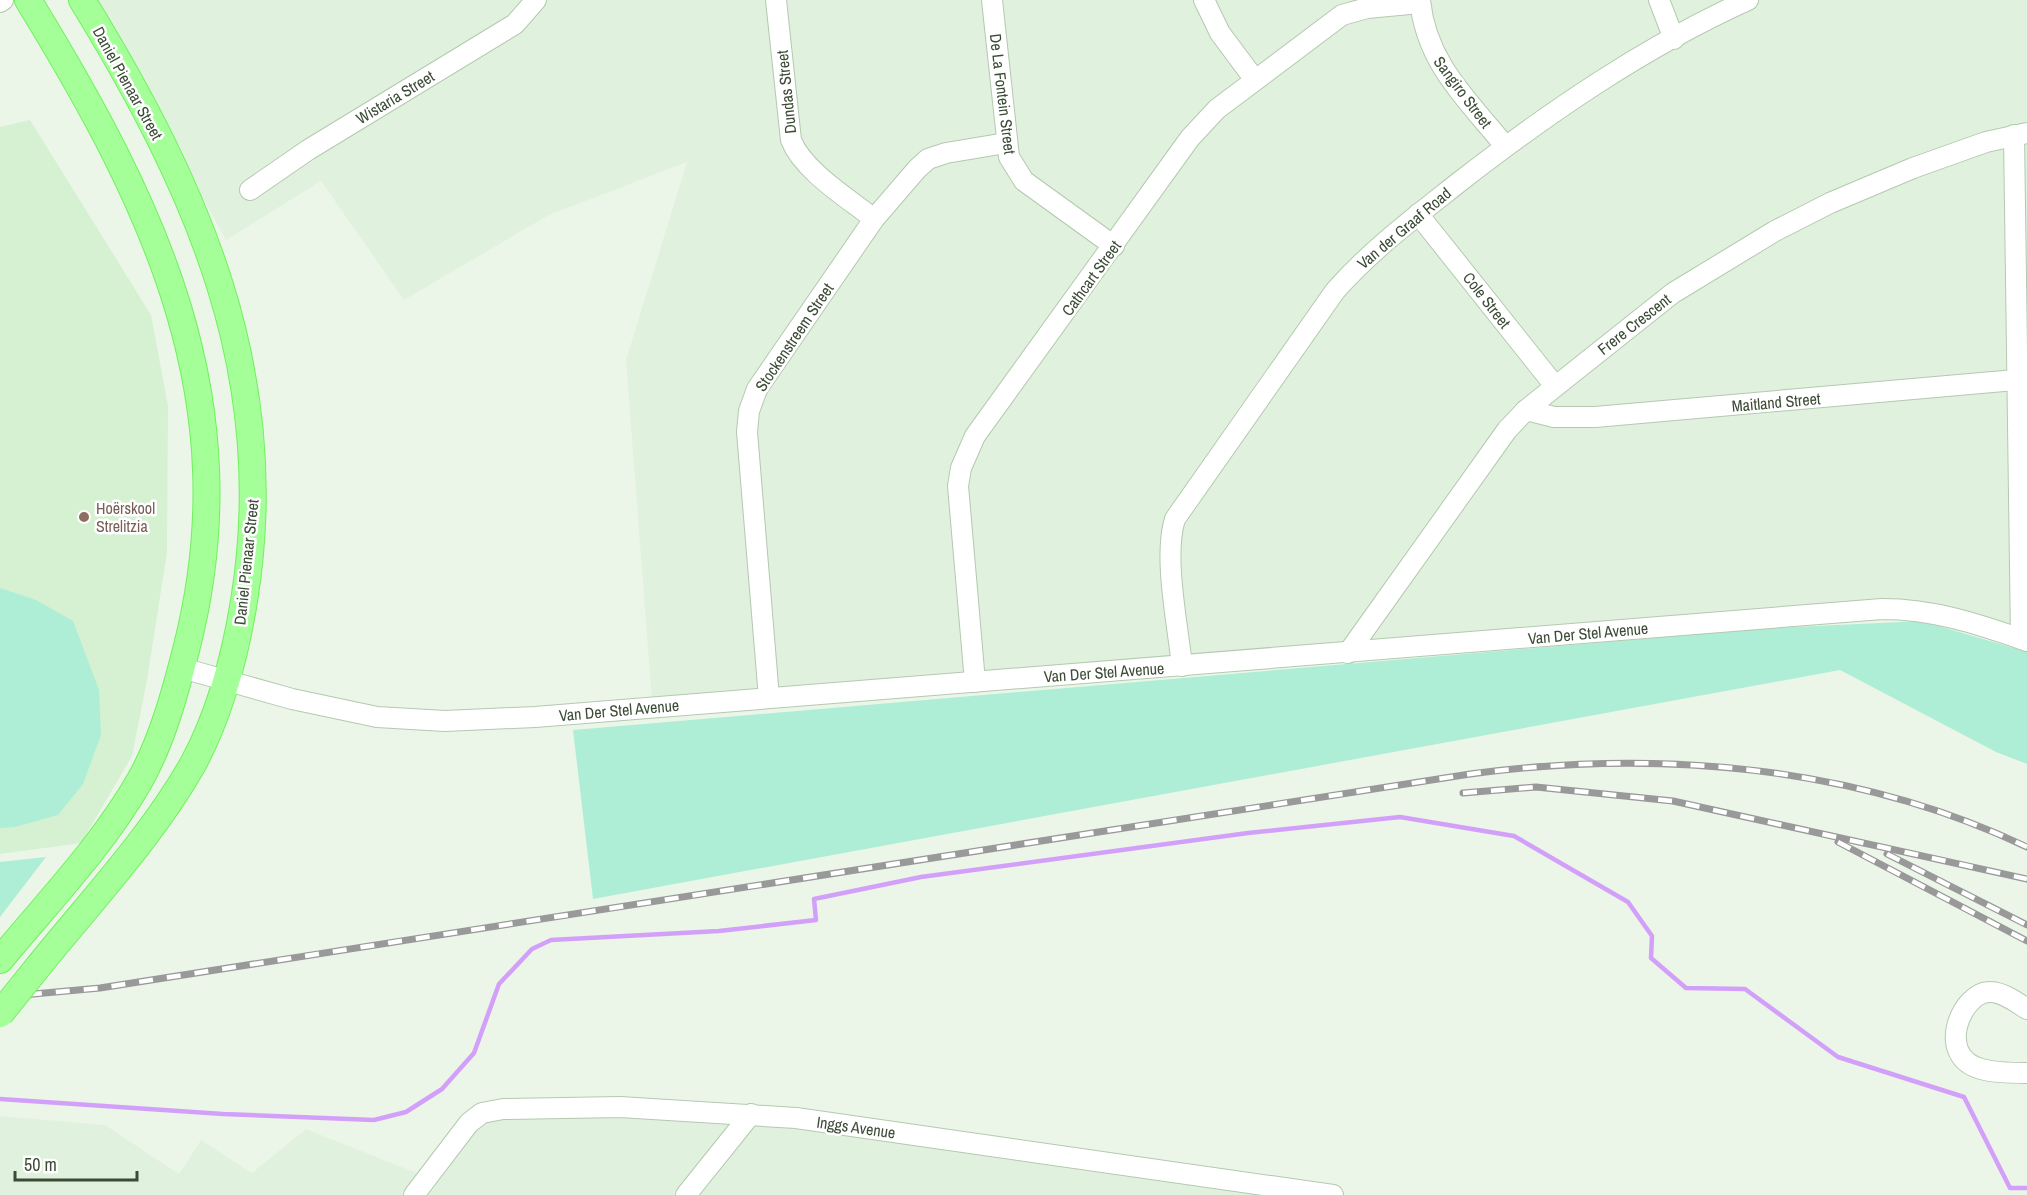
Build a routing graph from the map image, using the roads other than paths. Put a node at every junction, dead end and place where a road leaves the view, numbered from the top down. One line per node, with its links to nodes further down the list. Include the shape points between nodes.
1 (28, 0): 25 (main road, via 104,128 164,259 187,331 202,403 208,485 202,579)
2 (82, 0): 26 (main road, Daniel Pienaar Street, via 141,102 191,207 225,296 238,345 252,435 254,515 246,590)
3 (536, 0): 15 (street, Wistaria Street, via 515,24 308,150)
4 (777, 0): 17 (street, Dundas Street, via 795,150)
5 (992, 0): 13 (street, De La Fontein Street)
6 (1204, 0): 11 (street, via 1220,33)
7 (1659, 0): 10 (street)
8 (1748, 0): 10 (street, Van der Graaf Road)
9 (1420, 2): 11 (street, Cathcart Street, via 1342,15); 14 (street, Sangiro Street, via 1437,60)
10 (1674, 39): 14 (street, Van der Graaf Road, via 1575,98)
11 (1255, 80): 18 (street, Cathcart Street, via 1201,125)
12 (2021, 134): 19 (street); 20 (street, Frere Crescent, via 1914,168 1775,231 1673,293)
13 (1006, 143): 17 (street, Stockenstreem Street, via 928,159); 18 (street, De La Fontein Street, via 1009,157 1024,181)
14 (1505, 147): 16 (street, Van der Graaf Road)
15 (250, 190)
16 (1418, 214): 20 (street, Cole Street); 24 (street, Van der Graaf Road, via 1363,260 1335,291 1175,519 1171,557)
17 (874, 219): 28 (street, Stockenstreem Street, via 757,389 749,411 747,432)
18 (1114, 246): 27 (street, Cathcart Street, via 975,436 961,468 958,486)
19 (2022, 379): 21 (street, Maitland Street, via 1595,417 1554,417); 22 (street)
20 (1555, 386): 21 (street, Frere Crescent)
21 (1526, 410): 23 (street, Frere Crescent, via 1486,458)
22 (2024, 640): 23 (street, Van Der Stel Avenue, via 1946,615 1882,609)
23 (1348, 653): 24 (street, Van Der Stel Avenue)
24 (1182, 666): 27 (street, Van Der Stel Avenue)
25 (182, 668): 26 (street, Van Der Stel Avenue); 29 (main road, via 141,779 98,842)
26 (226, 681): 28 (street, Van Der Stel Avenue, via 353,713 445,722); 31 (main road, Daniel Pienaar Street, bridge, via 203,743 174,795)
27 (975, 682): 28 (street, Van Der Stel Avenue)
28 (769, 698)
29 (0, 960)
30 (2027, 1009): 32 (street, via 1999,993 1986,992 1967,1008 1954,1038 1960,1055 1980,1069)
31 (0, 1014)
32 (2027, 1073)
33 (751, 1114): 34 (street, Inggs Avenue); 35 (street, Inggs Avenue, via 620,1107 503,1109 482,1113 469,1123); 36 (street)
34 (1301, 1193): 37 (street, Inggs Avenue)
35 (414, 1195)
36 (686, 1195)
37 (1334, 1195)

